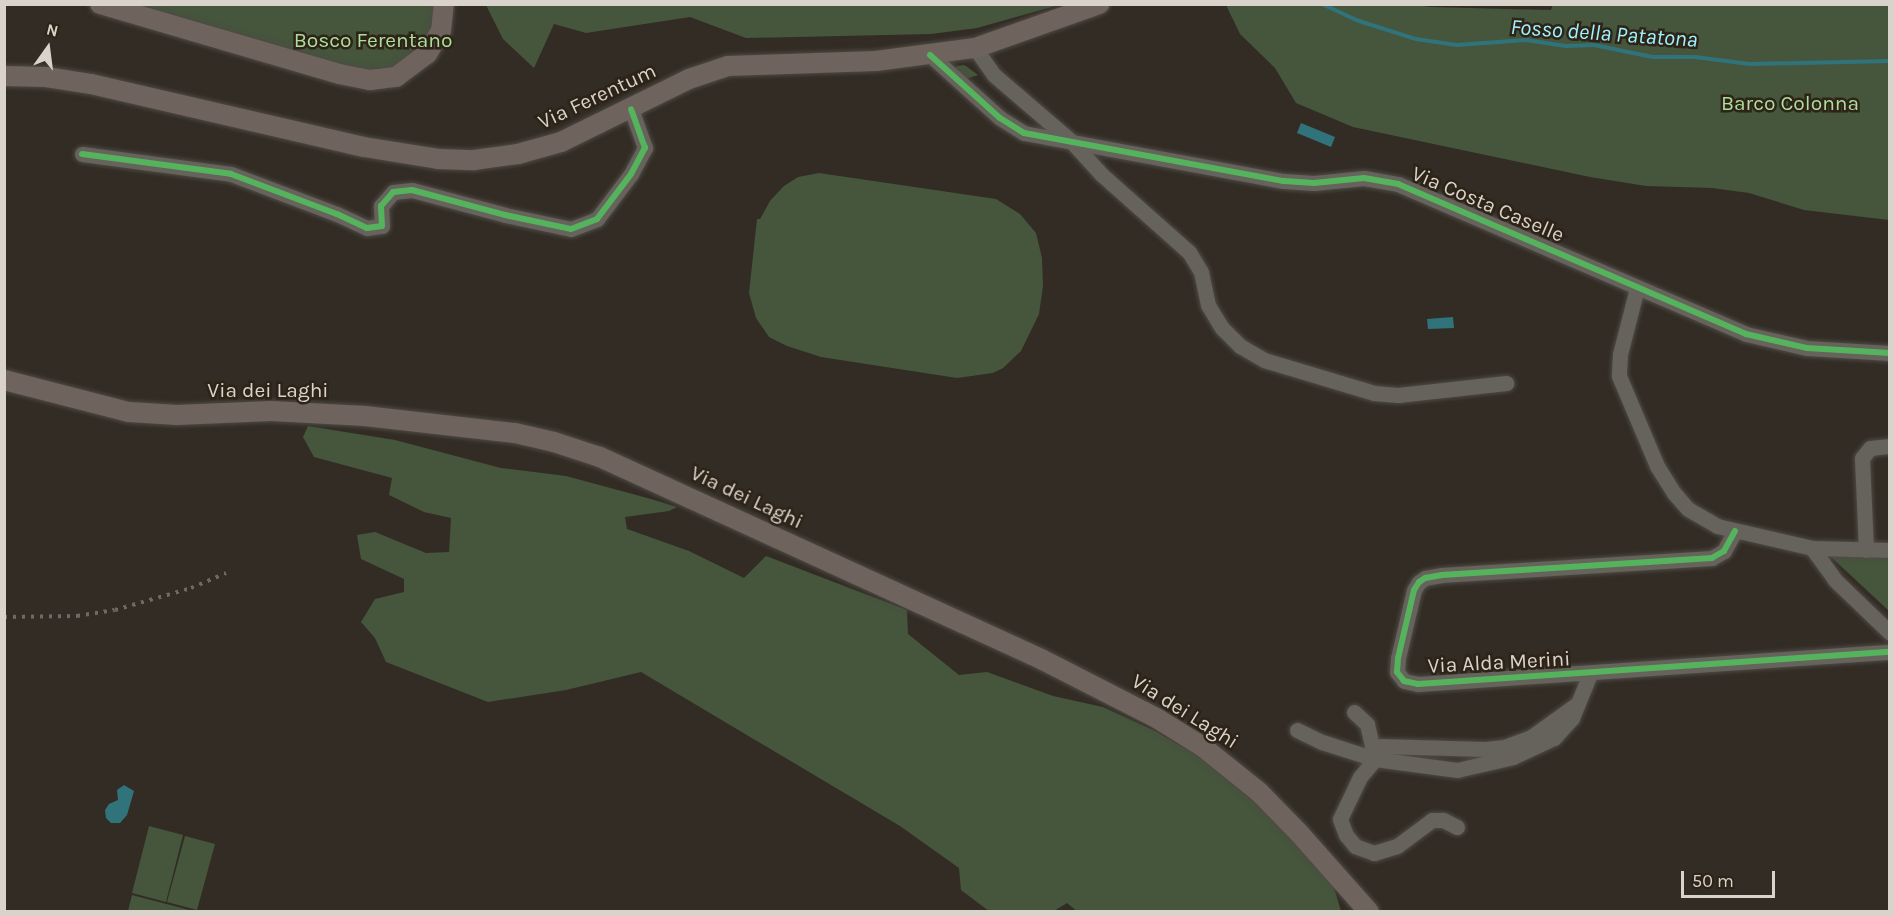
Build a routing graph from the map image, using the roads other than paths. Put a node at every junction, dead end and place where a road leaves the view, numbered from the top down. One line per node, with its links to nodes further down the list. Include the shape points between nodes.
1 (99, 4): 2 (main road, via 366,80 396,77 427,54 441,31)
2 (444, 4)
3 (1099, 4): 4 (main road, Via Ferentum)
4 (975, 48): 5 (main road, Via Ferentum); 8 (street, via 994,75)
5 (930, 55): 7 (main road, Via Ferentum, via 876,61 728,66 689,79); 8 (street, Via Costa Caselle, via 1014,128)
6 (4, 76): 7 (main road, Via Ferentum, via 91,84 342,142 447,160 491,158 550,146)
7 (631, 109): 9 (street, via 645,148 597,219 571,229 412,190 393,192 381,206 382,226 367,228 231,174)
8 (1071, 141): 10 (street, Via Costa Caselle, via 1284,181 1314,183 1364,178 1391,182); 13 (street, via 1101,174 1189,252 1200,272 1208,305 1222,328 1256,355 1374,393 1398,395)
9 (82, 154)
10 (1637, 288): 11 (street, Via Costa Caselle, via 1711,321 1775,343 1817,350); 15 (street, via 1619,357 1623,387 1660,471 1679,500 1702,519)
11 (1890, 353)
12 (4, 380): 27 (main road, Via dei Laghi, via 129,412 177,415 271,411 365,416 515,433 600,457 1031,654 1158,719 1203,747 1259,792)
13 (1506, 383)
14 (1890, 446): 17 (street, via 1870,448 1862,458)
15 (1735, 531): 16 (street); 21 (street, Via Alda Merini, via 1724,551 1712,558 1442,574 1416,585 1397,663 1397,672 1404,681 1418,684)
16 (1812, 548): 17 (street); 19 (street, via 1835,580)
17 (1866, 550): 18 (street)
18 (1890, 550)
19 (1890, 633)
20 (1890, 652): 21 (street, Via Alda Merini)
21 (1590, 674): 22 (street)
22 (1580, 702): 25 (street, via 1531,737 1504,747); 25 (street, via 1568,725 1554,738 1486,765 1450,770)
23 (1354, 712): 25 (street, via 1367,724)
24 (1297, 730): 25 (street, via 1322,742)
25 (1378, 752): 26 (street, via 1341,815 1341,826 1355,846 1370,852 1386,851 1434,819)
26 (1457, 826)
27 (1369, 912)

